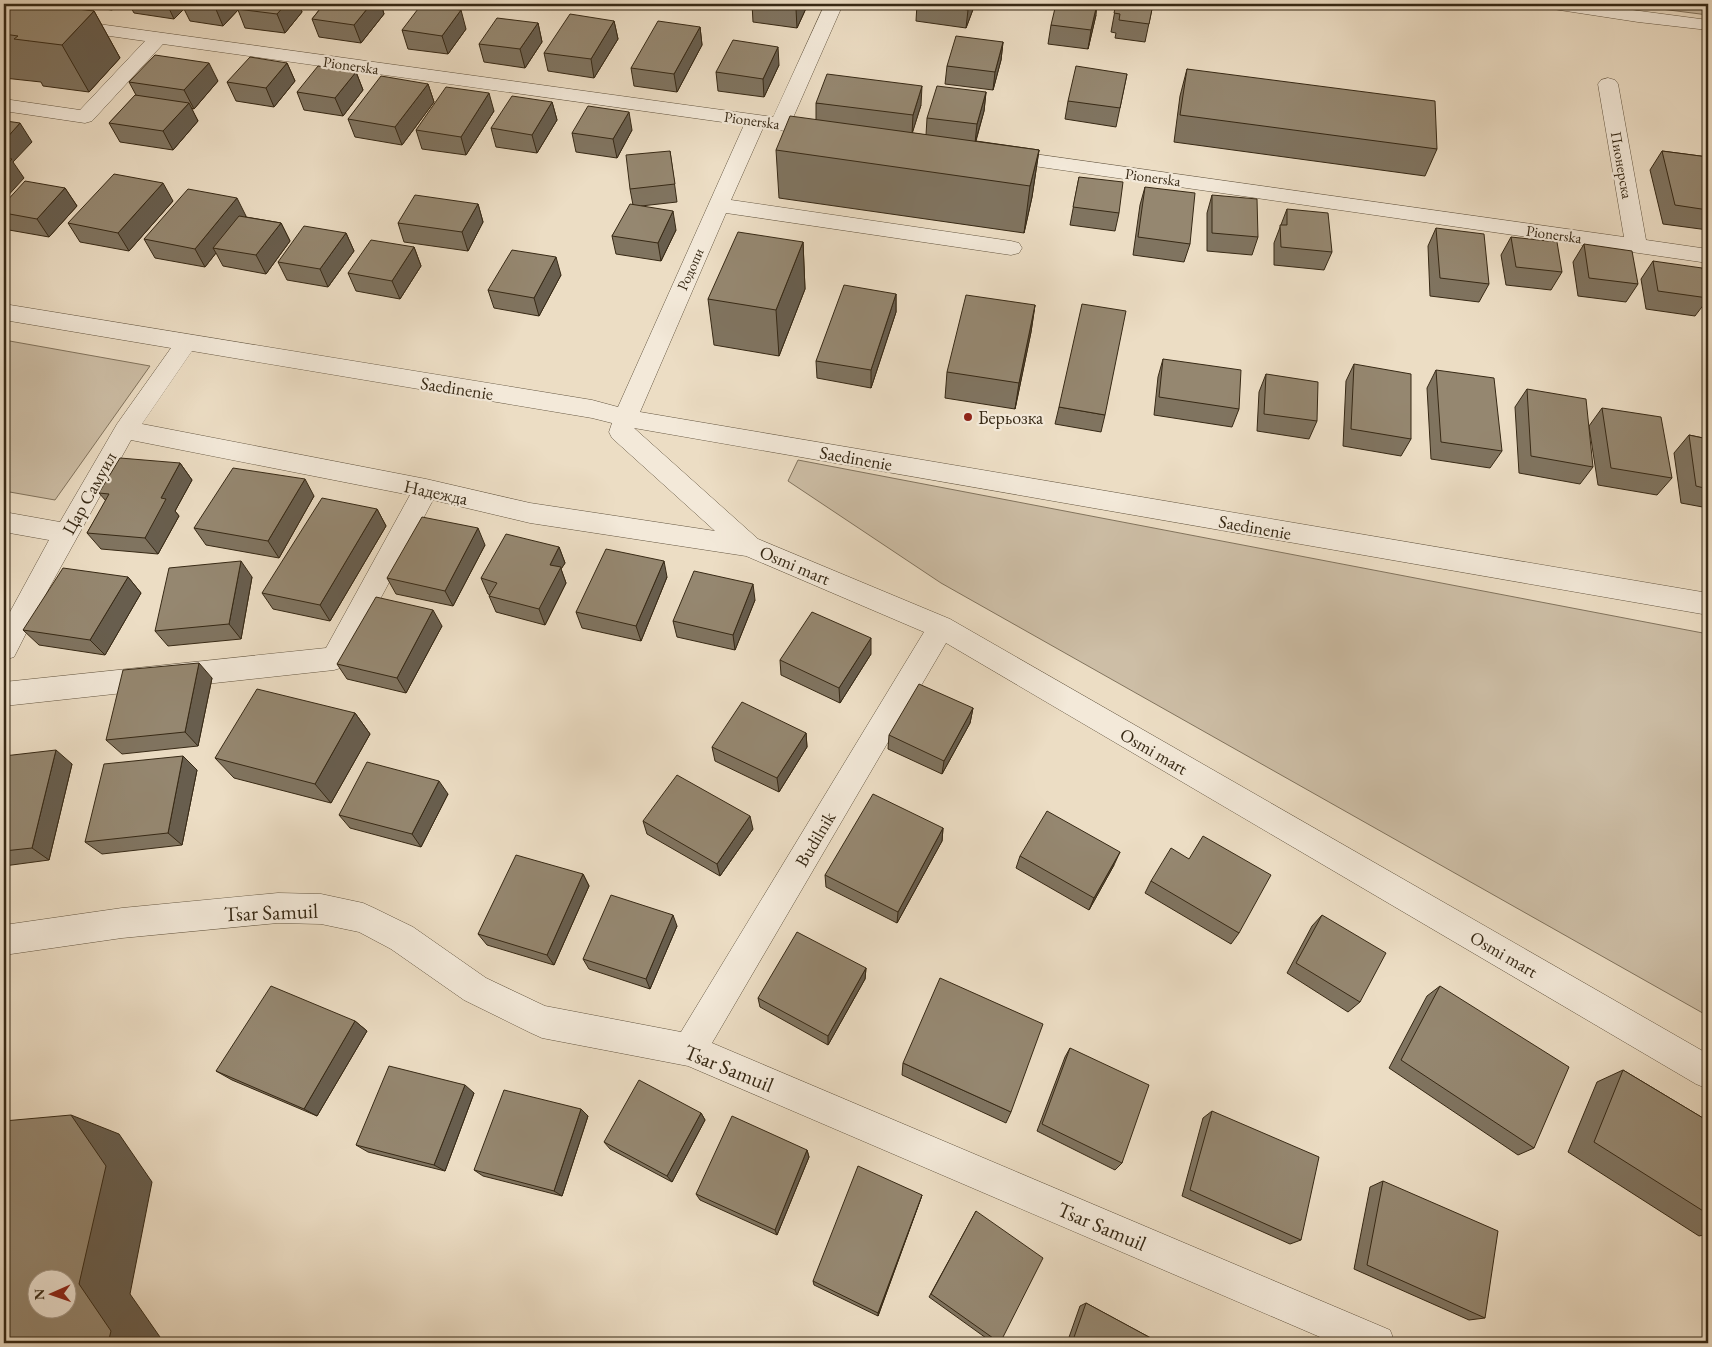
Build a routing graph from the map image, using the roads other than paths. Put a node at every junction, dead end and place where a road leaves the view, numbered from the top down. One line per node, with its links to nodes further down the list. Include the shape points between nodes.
1 (834, 4): 9 (street)
2 (1553, 4): 4 (street, via 1638,17)
3 (4, 16): 5 (street, Pionerska)
4 (1704, 33)
5 (158, 38): 7 (street, via 84,117); 8 (street, Pionerska)
6 (1608, 84): 13 (street, Пионерска)
7 (4, 105)
8 (756, 120): 9 (street, Pionerska); 12 (street, Родопи)
9 (780, 124): 10 (street, Pionerska)
10 (839, 132)
11 (976, 152): 13 (street, Pionerska)
12 (718, 205): 14 (street); 18 (street, Родопи)
13 (1636, 246): 15 (street, Pionerska)
14 (1011, 248)
15 (1708, 256)
16 (4, 312): 17 (street, Saedinenie)
17 (186, 344): 18 (street, Saedinenie, via 592,409); 19 (street, Цар Самуил)
18 (623, 425): 23 (street, Osmi mart); 24 (street, Saedinenie)
19 (124, 430): 20 (street, Надежда); 22 (street, Цар Самуил)
20 (426, 489): 23 (street, Надежда, via 530,513); 27 (street, via 334,659)
21 (4, 522): 22 (street)
22 (67, 533): 26 (street, Цар Самуил)
23 (749, 546): 25 (street, Osmi mart)
24 (1708, 604)
25 (941, 627): 29 (street, Budilnik); 30 (street, Osmi mart)
26 (4, 649)
27 (4, 694)
28 (4, 940): 29 (street, Tsar Samuil, via 122,923 278,908 321,908 363,918 402,938 475,989 542,1022)
29 (689, 1050): 31 (street, Tsar Samuil)
30 (1708, 1072)
31 (1377, 1343)

